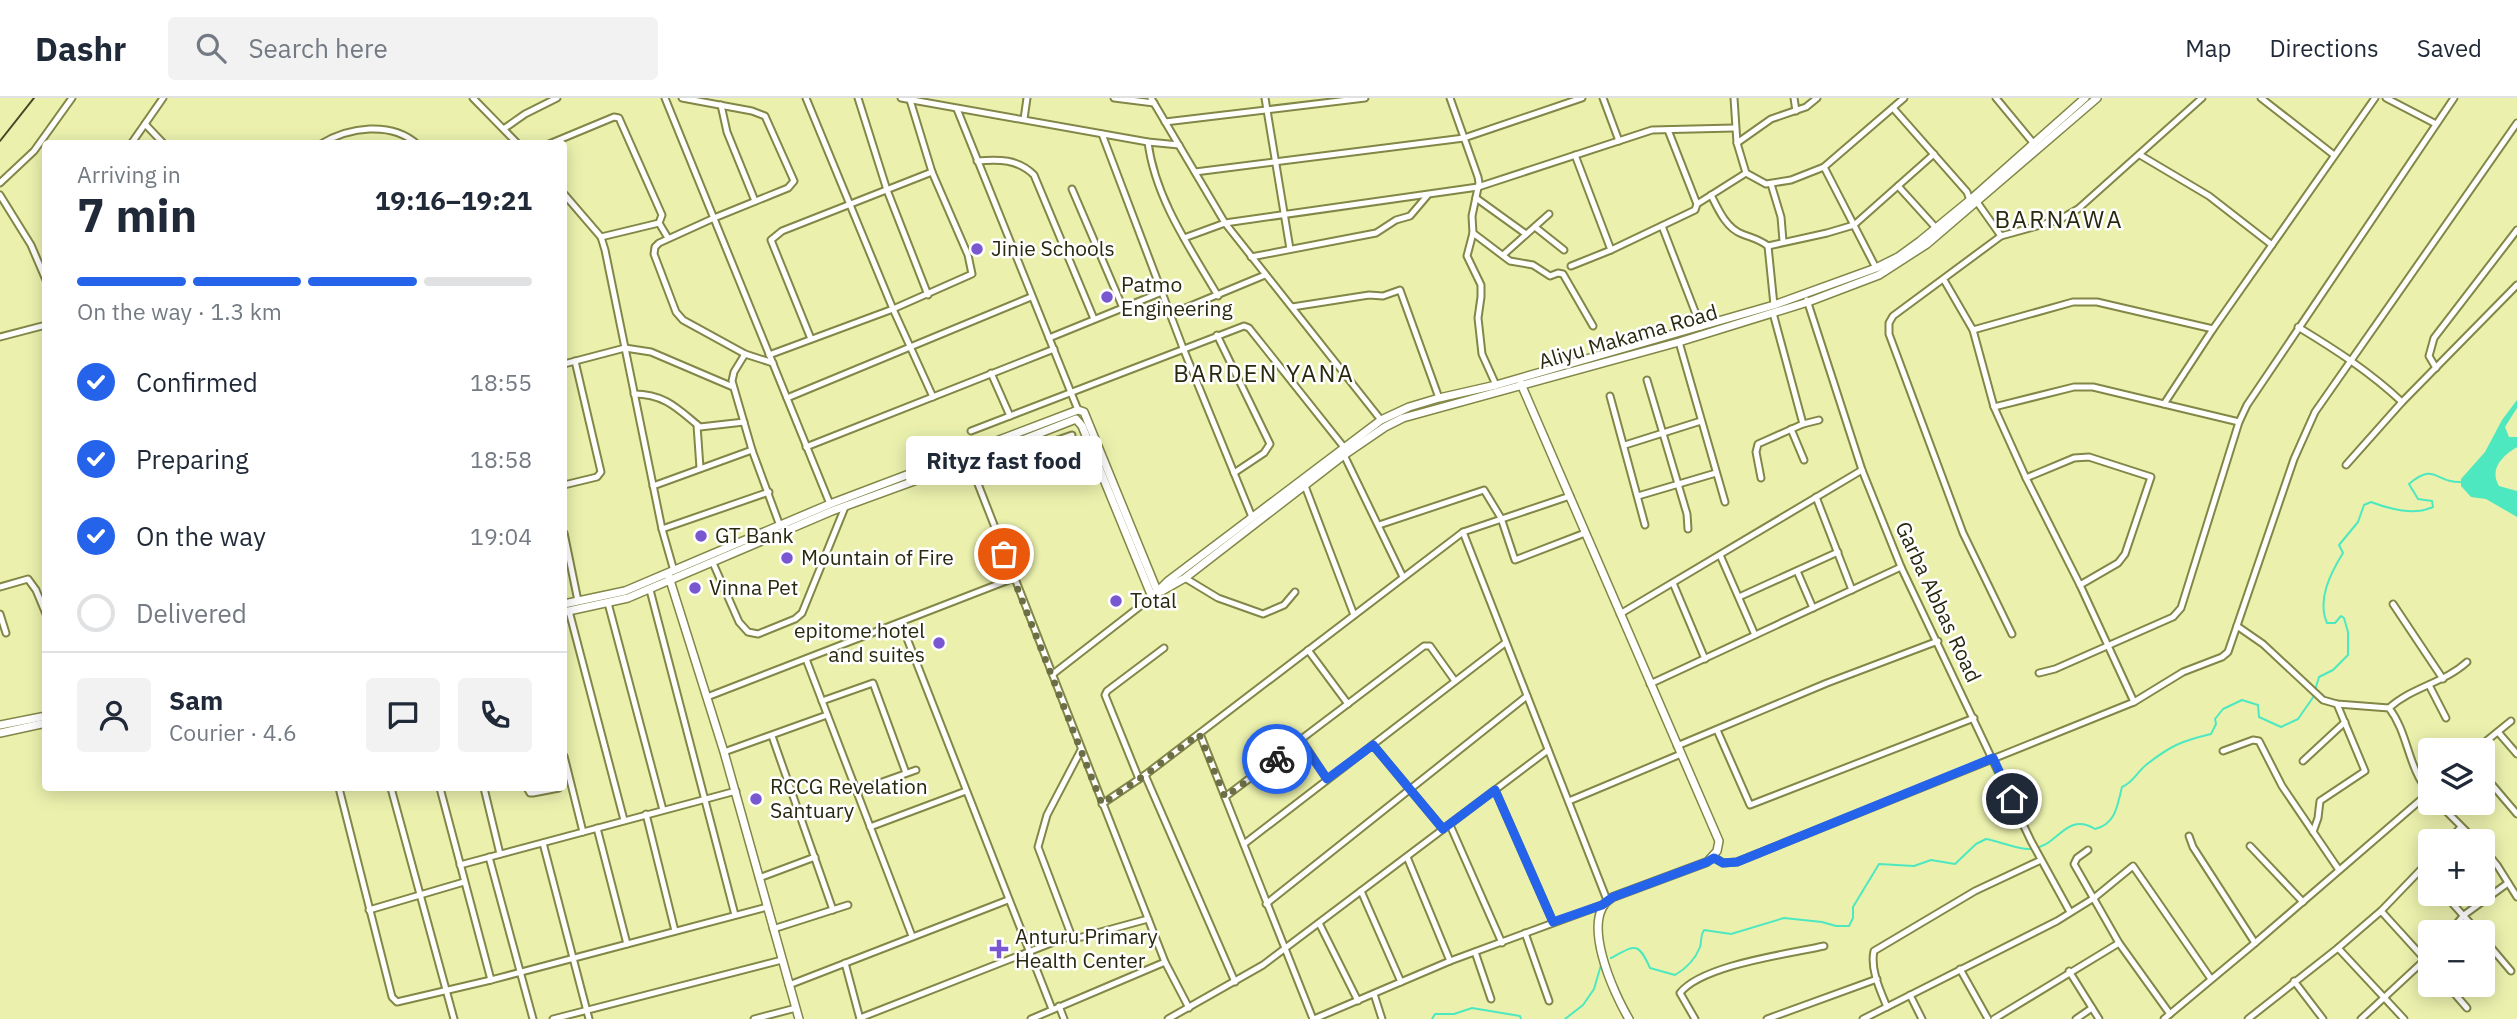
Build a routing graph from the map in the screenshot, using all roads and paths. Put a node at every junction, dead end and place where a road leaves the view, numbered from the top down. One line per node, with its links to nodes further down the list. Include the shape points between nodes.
1 (72, 98): 68 (street, via 34,151)
2 (163, 98): 40 (street)
3 (473, 98): 42 (street)
4 (557, 98): 42 (street)
5 (665, 98): 85 (street)
6 (682, 98): 32 (street)
7 (806, 98): 81 (street)
8 (858, 98): 73 (street)
9 (901, 98): 29 (street)
10 (1027, 98): 37 (street)
11 (1114, 98): 31 (street)
12 (1265, 98): 35 (street)
13 (1365, 98): 35 (street)
14 (1450, 98): 46 (street)
15 (1582, 98): 46 (street)
16 (1604, 98): 53 (street)
17 (1734, 98): 43 (street)
18 (1794, 98): 36 (street)
19 (1816, 98): 36 (street)
20 (1905, 98): 33 (street)
21 (1996, 98): 56 (street)
22 (2085, 98): 56 (street, Aliyu Makama Road)
23 (2096, 98): 80 (street, Aliyu Makama Road)
24 (2202, 98): 60 (street)
25 (2261, 98): 61 (street)
26 (2375, 98): 61 (street)
27 (2386, 98): 41 (street)
28 (2454, 98): 41 (street)
29 (910, 100): 30 (street); 65 (street)
30 (929, 101): 34 (street)
31 (1153, 101): 38 (street)
32 (721, 105): 79 (street); 79 (street, via 765,116 794,181)
33 (1893, 108): 59 (street); 64 (street)
34 (957, 109): 37 (street); 62 (street)
35 (1267, 110): 38 (street); 63 (street)
36 (1796, 111): 55 (street, via 1771,119)
37 (1024, 119): 45 (street)
38 (1165, 121): 57 (street)
39 (2517, 123): 141 (street)
40 (145, 124): 47 (street); 48 (street)
41 (2436, 124): 127 (street)
42 (505, 128): 51 (street)
43 (1734, 128): 44 (street); 55 (street)
44 (1668, 130): 53 (street, via 1652,130); 82 (street)
45 (1102, 134): 54 (street); 113 (street)
46 (1464, 138): 63 (street); 71 (street)
47 (134, 140)
48 (160, 140)
49 (330, 140): 50 (street, via 348,132 386,129)
50 (413, 140)
51 (516, 140)
52 (559, 140): 86 (street, via 619,118 662,215)
53 (1619, 141): 58 (street)
54 (1148, 142): 57 (street); 98 (street, via 1155,178)
55 (1737, 143): 67 (street)
56 (2034, 144): 80 (street, Aliyu Makama Road)
57 (1179, 145): 66 (street)
58 (1575, 155): 71 (street); 104 (street)
59 (1934, 155): 70 (street); 80 (street)
60 (2140, 155): 95 (street, via 2059,220); 100 (street, via 2199,189)
61 (2334, 155): 100 (street)
62 (977, 161): 116 (street); 123 (street, via 1000,159 1034,175)
63 (1276, 163): 66 (street); 83 (street)
64 (1824, 167): 69 (street); 88 (street)
65 (932, 172): 73 (street); 114 (street, via 972,270 969,278)
66 (1195, 172): 87 (street)
67 (1746, 173): 69 (street); 75 (street)
68 (0, 183)
69 (1771, 184): 99 (street)
70 (1898, 186): 88 (street); 91 (street)
71 (1478, 187): 76 (street); 78 (street)
72 (1072, 189): 118 (street)
73 (887, 190): 81 (street); 114 (street)
74 (0, 195): 109 (street)
75 (1711, 195): 82 (street); 101 (street, via 1729,227)
76 (1427, 196): 83 (street); 102 (street, via 1409,216 1376,233)
77 (567, 197): 96 (street)
78 (1476, 198): 93 (street); 94 (street)
79 (755, 201): 85 (street)
80 (1973, 201): 91 (street, Aliyu Makama Road); 95 (street); 117 (street, Aliyu Makama Road, via 1902,262 1879,275)
81 (850, 204): 120 (street); 133 (street, via 771,240)
82 (1697, 204): 89 (street, via 1689,214)
83 (1285, 214): 87 (street); 102 (street)
84 (1549, 214): 90 (street)
85 (714, 218): 97 (street); 140 (street)
86 (659, 223): 96 (street); 97 (street)
87 (1225, 223): 98 (street); 106 (street)
88 (1854, 225): 99 (street); 108 (street)
89 (1662, 226): 104 (street); 126 (street)
90 (1535, 227): 94 (street); 103 (street)
91 (1936, 228): 108 (street, Aliyu Makama Road)
92 (2517, 230): 145 (street, via 2434,338 2429,356)
93 (1473, 233): 105 (street); 149 (street, via 1467,256 1481,285 1482,354)
94 (1526, 234): 105 (street)
95 (2000, 236): 111 (street)
96 (601, 237): 135 (street)
97 (668, 238): 139 (street, via 655,247 654,254 676,312 693,327)
98 (1184, 238): 115 (street)
99 (1783, 241): 101 (street)
100 (2272, 245): 128 (street)
101 (1768, 246): 121 (street)
102 (1290, 249): 106 (street)
103 (1564, 250)
104 (1611, 250): 107 (street)
105 (1503, 255): 125 (street, via 1549,276 1563,274)
106 (1251, 257): 110 (street)
107 (1571, 266)
108 (1876, 268): 117 (street, Aliyu Makama Road)
109 (42, 271)
110 (1265, 275): 115 (street); 119 (street)
111 (1944, 280): 129 (street); 240 (street, via 1893,316 1889,334 1964,533)
112 (2517, 285): 145 (street)
113 (1162, 292): 118 (street); 122 (street)
114 (928, 295): 120 (street)
115 (1218, 296): 122 (street)
116 (1031, 297): 132 (street); 136 (street)
117 (1806, 298): 121 (street, Aliyu Makama Road); 182 (street, Garba Abbas Road)
118 (1123, 307): 123 (street)
119 (1292, 307): 156 (street, via 1400,290); 162 (street)
120 (893, 309): 133 (street); 136 (street)
121 (1773, 309): 126 (street, Aliyu Makama Road); 134 (street, Aliyu Makama Road); 167 (street)
122 (1171, 314): 137 (street)
123 (1094, 320): 132 (street)
124 (42, 326): 131 (street)
125 (1593, 326)
126 (1701, 327): 148 (street, Aliyu Makama Road)
127 (2298, 327): 141 (street); 166 (street)
128 (2213, 328): 129 (street, via 2097,302 2073,302); 158 (street)
129 (1973, 330): 159 (street)
130 (1217, 335): 137 (street); 176 (street, via 1239,326 1249,328); 184 (street, via 1269,444 1264,453)
131 (0, 337)
132 (1049, 338): 138 (street)
133 (811, 340): 140 (street)
134 (1679, 342): 148 (street, Aliyu Makama Road); 164 (street)
135 (625, 348): 142 (street); 150 (street, via 652,352); 152 (street)
136 (910, 348): 154 (street); 155 (street)
137 (1183, 348): 151 (street); 184 (street)
138 (1054, 349): 146 (street); 151 (street)
139 (745, 355): 143 (street); 150 (street, via 734,373)
140 (769, 355): 143 (street)
141 (2351, 359): 157 (street); 238 (street, via 2315,412 2294,458)
142 (575, 361): 144 (street); 188 (street, via 601,472)
143 (773, 363): 155 (street)
144 (567, 364)
145 (2436, 368): 157 (street)
146 (991, 373): 154 (street); 161 (street)
147 (1647, 380): 171 (street)
148 (1520, 382): 149 (street, Aliyu Makama Road); 176 (street, Aliyu Makama Road, via 1403,418); 193 (street)
149 (1496, 385): 156 (street, Aliyu Makama Road)
150 (733, 387): 165 (street)
151 (1072, 392): 160 (street); 161 (street)
152 (634, 394): 168 (street, via 662,398); 190 (street)
153 (1611, 396): 173 (street)
154 (933, 397): 174 (street)
155 (787, 398): 174 (street)
156 (1439, 398): 162 (street, Aliyu Makama Road)
157 (2402, 402): 179 (street)
158 (2164, 404): 159 (street, via 2093,387 2074,387); 166 (street)
159 (1994, 407): 187 (street)
160 (1079, 410): 181 (street, via 1084,412); 183 (street)
161 (1010, 416): 170 (street)
162 (1381, 420): 176 (street, Aliyu Makama Road)
163 (1819, 420): 167 (street)
164 (1700, 421): 171 (street); 185 (street)
165 (744, 422): 168 (street); 175 (street)
166 (2239, 422): 244 (street, via 2180,608 2173,617)
167 (1803, 424): 169 (street)
168 (696, 425): 180 (street)
169 (1791, 429): 177 (street); 186 (street, via 1756,447)
170 (971, 431)
171 (1663, 433): 173 (street); 189 (street)
172 (1072, 435): 178 (street)
173 (1625, 445): 194 (street)
174 (806, 447): 197 (street)
175 (752, 450): 180 (street); 192 (street)
176 (1344, 451): 191 (street, Aliyu Makama Road); 199 (street, Aliyu Makama Road); 201 (street)
177 (1804, 460)
178 (971, 465): 181 (street, via 1076,419); 183 (street); 216 (street)
179 (2346, 465)
180 (701, 468): 190 (street)
181 (1104, 469): 224 (street)
182 (1862, 470): 195 (street); 212 (street, Garba Abbas Road)
183 (926, 473): 197 (street); 198 (street)
184 (1234, 473): 199 (street)
185 (1716, 473): 189 (street); 196 (street)
186 (1761, 478)
187 (2026, 478): 219 (street); 219 (street, via 2074,458 2089,457 2151,477 2125,554)
188 (567, 484)
189 (1678, 484): 194 (street); 204 (street)
190 (653, 486): 205 (street)
191 (1305, 486): 217 (street, Aliyu Makama Road); 235 (street)
192 (769, 492): 203 (street); 205 (street)
193 (1570, 496): 200 (street); 207 (street)
194 (1638, 496): 202 (street)
195 (1816, 497): 209 (street); 210 (street)
196 (1725, 502)
197 (830, 504): 203 (street)
198 (845, 507): 211 (street); 211 (street, via 802,613 795,619 758,634 748,632 739,622)
199 (1252, 517): 224 (street, Aliyu Makama Road)
200 (1501, 517): 201 (street, via 1484,490); 206 (street); 207 (street, via 1515,560)
201 (1379, 525): 215 (street)
202 (1645, 525)
203 (780, 526): 214 (street)
204 (1688, 529)
205 (662, 530): 214 (street)
206 (1462, 532): 215 (street); 243 (street)
207 (1586, 533): 234 (street)
208 (567, 548): 226 (street)
209 (1838, 552): 213 (street); 222 (street)
210 (1720, 555): 218 (street); 225 (street)
211 (713, 563): 214 (street)
212 (1901, 567): 222 (street); 242 (street, Garba Abbas Road)
213 (1797, 571): 225 (street); 231 (street)
214 (672, 576): 221 (street); 226 (street); 257 (street)
215 (1403, 577): 235 (street)
216 (1013, 578): 237 (street); 251 (street)
217 (1185, 578): 223 (street, via 1218,598 1263,614 1284,605); 224 (street, Aliyu Makama Road)
218 (1673, 583): 234 (street); 248 (street)
219 (2080, 585): 244 (street)
220 (0, 587): 228 (street, via 28,579)
221 (649, 590): 227 (street); 306 (street)
222 (1852, 590): 231 (street)
223 (1295, 592)
224 (1155, 595): 251 (street)
225 (1739, 597): 241 (street)
226 (578, 601): 230 (street)
227 (608, 603): 232 (street); 310 (street)
228 (42, 604)
229 (2393, 604): 252 (street)
230 (567, 608)
231 (1813, 608): 241 (street)
232 (567, 609)
233 (0, 614): 239 (street)
234 (1620, 614): 254 (street)
235 (1354, 615): 246 (street)
236 (567, 616): 314 (street)
237 (901, 623): 247 (street); 303 (street)
238 (2237, 626): 259 (street, via 2222,657 2183,672); 261 (street, via 2323,700)
239 (6, 633)
240 (2012, 634)
241 (1755, 635): 248 (street)
242 (1938, 641): 265 (street, Garba Abbas Road); 271 (street)
243 (1505, 643): 253 (street); 256 (street)
244 (2107, 647): 250 (street); 259 (street)
245 (1164, 648): 290 (street, via 1105,695)
246 (1308, 650): 260 (street); 274 (street)
247 (806, 659): 257 (street); 258 (street)
248 (1705, 659): 254 (street)
249 (2467, 662): 252 (street)
250 (2039, 673)
251 (1053, 674): 279 (street)
252 (2443, 679): 255 (street)
253 (1455, 681): 260 (street, via 1427,645); 278 (street)
254 (1650, 684): 281 (street)
255 (2429, 685): 262 (street); 266 (street)
256 (1527, 696): 280 (street); 296 (street)
257 (707, 697): 283 (street)
258 (822, 701): 263 (street); 289 (street, via 873,683)
259 (2134, 702): 285 (street)
260 (1348, 704): 277 (street)
261 (2337, 704): 262 (street); 268 (street)
262 (2389, 708): 291 (street)
263 (827, 715): 275 (street); 304 (street)
264 (42, 717): 270 (street)
265 (1974, 718): 271 (street, via 1750,805); 285 (street, Garba Abbas Road)
266 (2446, 718)
267 (2511, 721): 272 (street)
268 (2345, 722): 286 (street); 321 (street, via 2365,771 2320,801)
269 (42, 724): 273 (street)
270 (0, 725)
271 (1717, 730): 281 (street)
272 (2498, 732): 276 (street); 284 (street)
273 (0, 733)
274 (1199, 734): 290 (street); 305 (street)
275 (772, 736): 283 (street); 331 (street)
276 (2490, 738)
277 (1301, 741): 292 (street); 305 (street)
278 (1373, 745): 292 (street); 296 (street)
279 (1081, 749): 309 (street); 366 (street, via 1047,815 1038,847)
280 (1548, 750): 297 (street); 307 (street)
281 (1679, 750): 307 (street); 332 (street, via 1719,841)
282 (2223, 751): 321 (street, via 2259,741)
283 (724, 752): 302 (street)
284 (2517, 754)
285 (1993, 758): 330 (street, Garba Abbas Road); 332 (street, via 1737,862)
286 (2303, 761)
287 (567, 768): 293 (street)
288 (916, 770): 289 (street)
289 (906, 774): 304 (street)
290 (1142, 777): 309 (street); 392 (street)
291 (2418, 778)
292 (1327, 779): 324 (street)
293 (571, 785): 294 (street); 320 (street)
294 (567, 786)
295 (2495, 788): 312 (street)
296 (1410, 789): 319 (street); 347 (street)
297 (1495, 790): 315 (street); 360 (street)
298 (340, 791): 352 (street)
299 (392, 791): 341 (street)
300 (441, 791): 333 (street)
301 (485, 791): 327 (street)
302 (736, 791): 306 (street); 337 (street)
303 (966, 791): 316 (street); 344 (street)
304 (857, 792): 316 (street)
305 (1225, 797): 324 (street)
306 (704, 799): 310 (street); 355 (street)
307 (1569, 801): 346 (street)
308 (2418, 803): 335 (street)
309 (1102, 804): 357 (street)
310 (663, 810): 311 (street)
311 (646, 814): 314 (street); 363 (street)
312 (2517, 814)
313 (2450, 815): 317 (street)
314 (624, 820): 318 (street)
315 (1450, 825): 319 (street); 367 (street)
316 (870, 827): 365 (street)
317 (2461, 827)
318 (597, 828): 320 (street); 370 (street)
319 (1443, 829): 329 (street)
320 (583, 832): 323 (street)
321 (2313, 832): 335 (street)
322 (2189, 836): 369 (street)
323 (542, 843): 327 (street); 378 (street)
324 (1244, 844): 347 (street)
325 (2250, 846): 345 (street)
326 (2088, 850): 343 (street, via 2074,864)
327 (500, 854): 328 (street)
328 (489, 857): 333 (street); 385 (street)
329 (1406, 857): 340 (street); 380 (street)
330 (2039, 857): 354 (street, Garba Abbas Road); 389 (street, via 1880,946 1872,959)
331 (815, 858): 337 (street); 351 (street)
332 (1714, 858): 346 (street)
333 (460, 865): 338 (street)
334 (2495, 865): 339 (street)
335 (2339, 870): 345 (street)
336 (2418, 873): 353 (street)
337 (759, 878): 350 (street)
338 (464, 882): 341 (street); 388 (street)
339 (2508, 883): 342 (street); 356 (street)
340 (1361, 891): 361 (street); 393 (street)
341 (419, 895): 352 (street); 395 (street)
342 (2517, 897)
343 (2094, 898): 354 (street); 368 (street); 390 (street, via 2133,866)
344 (1008, 900): 365 (street); 374 (street)
345 (2303, 902): 369 (street)
346 (1605, 903): 360 (street); 426 (street, via 1598,916 1601,951)
347 (1266, 904): 373 (street)
348 (848, 905): 351 (street)
349 (2455, 906): 356 (street)
350 (767, 907): 355 (street); 362 (street)
351 (834, 909): 362 (street)
352 (369, 910): 395 (street, via 393,1001)
353 (2381, 911): 372 (street); 376 (street)
354 (2070, 912): 384 (street)
355 (734, 915): 363 (street)
356 (2464, 915): 358 (street); 359 (street)
357 (1148, 919): 366 (street); 382 (street)
358 (2460, 920)
359 (2468, 920)
360 (1553, 922): 364 (street)
361 (1319, 923): 373 (street); 401 (street)
362 (773, 929): 379 (street)
363 (675, 931): 370 (street)
364 (1525, 933): 367 (street); 402 (street)
365 (912, 936): 381 (street)
366 (1072, 937): 374 (street)
367 (1502, 943): 375 (street)
368 (2119, 943): 386 (street); 411 (street)
369 (2255, 943): 390 (street)
370 (628, 944): 378 (street)
371 (1824, 946): 427 (street, via 1696,979 1680,993)
372 (2338, 948): 391 (street); 398 (street)
373 (1285, 949): 392 (street); 424 (street)
374 (1028, 951): 409 (street); 414 (street)
375 (1475, 952): 380 (street); 400 (street)
376 (2418, 952)
377 (2495, 952): 387 (street)
378 (574, 957): 385 (street); 410 (street)
379 (782, 960): 394 (street); 410 (street)
380 (1450, 961): 393 (street)
381 (845, 962): 394 (street); 414 (street)
382 (1165, 962): 403 (street); 406 (street)
383 (2418, 966): 398 (street)
384 (1960, 969): 397 (street); 431 (street)
385 (520, 971): 388 (street); 416 (street)
386 (2069, 971): 407 (street); 432 (street)
387 (2511, 971)
388 (491, 979): 395 (street)
389 (1877, 979): 404 (street); 428 (street)
390 (2211, 979): 411 (street)
391 (2294, 981): 436 (street); 437 (street)
392 (1234, 982): 406 (street)
393 (1401, 982): 396 (street)
394 (789, 985): 405 (street)
395 (446, 991): 415 (street)
396 (1374, 993): 401 (street); 425 (street)
397 (1910, 995): 404 (street); 430 (street)
398 (2385, 997): 438 (street); 439 (street)
399 (2457, 997): 408 (street)
400 (1491, 999)
401 (1358, 1001): 412 (street)
402 (1549, 1001)
403 (1059, 1006): 409 (street); 422 (street)
404 (1887, 1007): 429 (street)
405 (796, 1008): 413 (street); 420 (street)
406 (1189, 1008): 423 (street)
407 (2092, 1008): 433 (street); 434 (street)
408 (2467, 1008)
409 (1052, 1009): 421 (street)
410 (586, 1010): 417 (street); 418 (street)
411 (2170, 1014): 435 (street)
412 (1330, 1016): 424 (street)
413 (762, 1018): 419 (street)
414 (860, 1018)
415 (454, 1019)
416 (533, 1019)
417 (552, 1019)
418 (589, 1019)
419 (754, 1019)
420 (799, 1019)
421 (1031, 1019)
422 (1064, 1019)
423 (1168, 1019)
424 (1314, 1019)
425 (1382, 1019)
426 (1629, 1019)
427 (1695, 1019)
428 (1767, 1019)
429 (1863, 1019)
430 (1922, 1019)
431 (1988, 1019)
432 (1994, 1019)
433 (2076, 1019)
434 (2099, 1019)
435 (2164, 1019)
436 (2248, 1019)
437 (2323, 1019)
438 (2361, 1019)
439 (2404, 1019)

